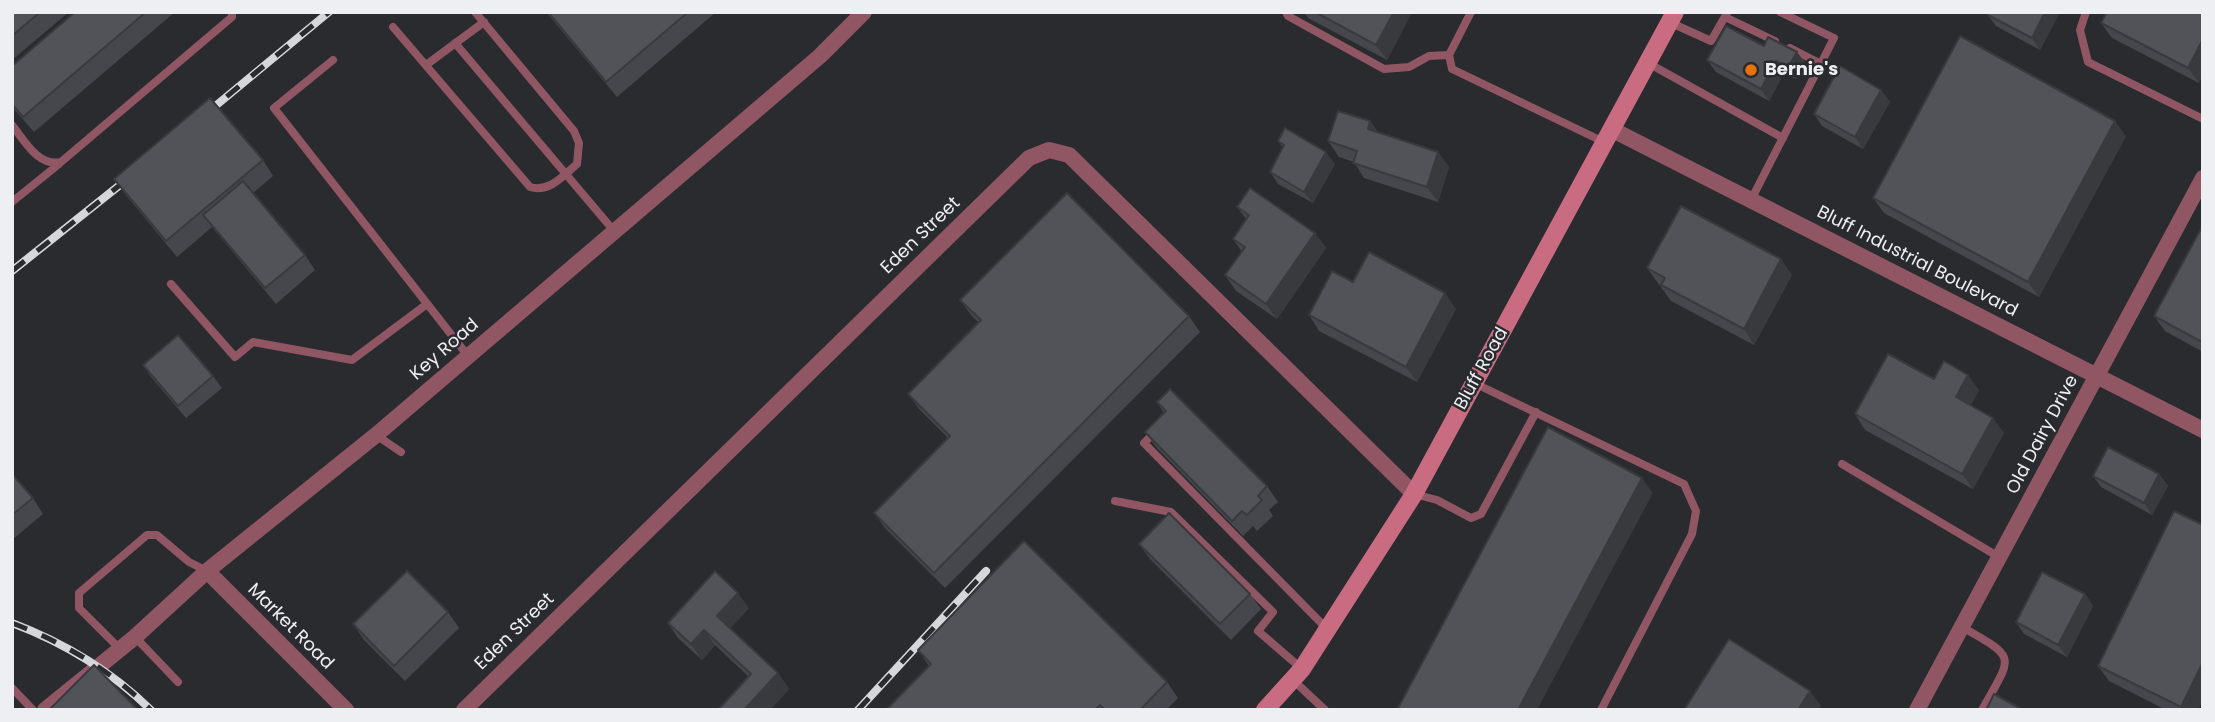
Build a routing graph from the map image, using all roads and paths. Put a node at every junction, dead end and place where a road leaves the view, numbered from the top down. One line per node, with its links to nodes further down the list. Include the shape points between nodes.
1 (232, 12): 22 (lane, via 232,17)
2 (475, 12): 10 (lane)
3 (864, 12): 27 (street, Key Road, via 820,56)
4 (1286, 12): 13 (lane, via 1384,69)
5 (1471, 12): 13 (lane)
6 (1780, 12): 16 (lane, via 1835,38)
7 (2086, 12): 18 (lane, via 2080,30 2088,62)
8 (1726, 15): 9 (lane, via 1711,41); 16 (lane)
9 (1672, 17): 15 (main road, Bluff Road)
10 (484, 22): 12 (lane); 23 (lane, via 574,131 580,156)
11 (393, 27): 17 (lane)
12 (455, 43): 17 (lane); 23 (lane)
13 (1449, 55): 20 (lane, via 1452,69)
14 (333, 60): 29 (lane, via 274,108)
15 (1648, 63): 20 (main road, Bluff Road); 21 (lane)
16 (1821, 64): 21 (lane)
17 (426, 65): 23 (lane, via 530,187 549,187)
18 (2203, 119)
19 (12, 125): 22 (lane, via 42,161)
20 (1609, 136): 25 (street, Bluff Industrial Boulevard); 32 (main road, Bluff Road)
21 (1783, 138): 25 (lane)
22 (61, 162): 26 (lane)
23 (566, 174): 27 (lane)
24 (2203, 178): 31 (street, Old Dairy Drive)
25 (1751, 200): 31 (street, Bluff Industrial Boulevard)
26 (12, 202)
27 (614, 231): 30 (street, Key Road)
28 (171, 284): 29 (lane, via 235,357 253,342 352,360)
29 (427, 304): 30 (lane)
30 (468, 356): 36 (street, Key Road)
31 (2097, 374): 35 (street, Bluff Industrial Boulevard); 41 (street, Old Dairy Drive)
32 (1475, 383): 33 (lane); 39 (main road, Bluff Road)
33 (1536, 412): 39 (lane, via 1481,514 1471,518); 56 (lane, via 1684,484 1696,511 1692,534)
34 (1163, 423): 44 (lane, via 1144,443)
35 (2203, 430)
36 (376, 435): 37 (lane); 42 (street, Key Road)
37 (401, 452)
38 (1842, 464): 41 (lane)
39 (1414, 494): 44 (main road, Bluff Road); 53 (street, Eden Street, via 1069,155 1049,150 1029,158)
40 (1115, 501): 47 (lane, via 1171,512 1273,612 1258,631)
41 (1999, 557): 43 (street, Old Dairy Drive)
42 (206, 571): 45 (street, Key Road); 46 (lane, via 157,535 147,535 79,593 79,608); 52 (street, Market Road)
43 (1962, 627): 57 (street, Old Dairy Drive); 58 (lane, via 2001,650 2005,659 2004,670)
44 (1328, 629): 47 (main road, Bluff Road)
45 (135, 637): 46 (street, Key Road); 48 (lane)
46 (120, 649): 51 (street, Key Road)
47 (1297, 674): 54 (main road, Bluff Road); 55 (lane)
48 (178, 682)
49 (12, 688): 50 (lane)
50 (33, 710)
51 (46, 710)
52 (346, 710)
53 (464, 710)
54 (1265, 710)
55 (1325, 710)
56 (1601, 710)
57 (1917, 710)
58 (1982, 710)

